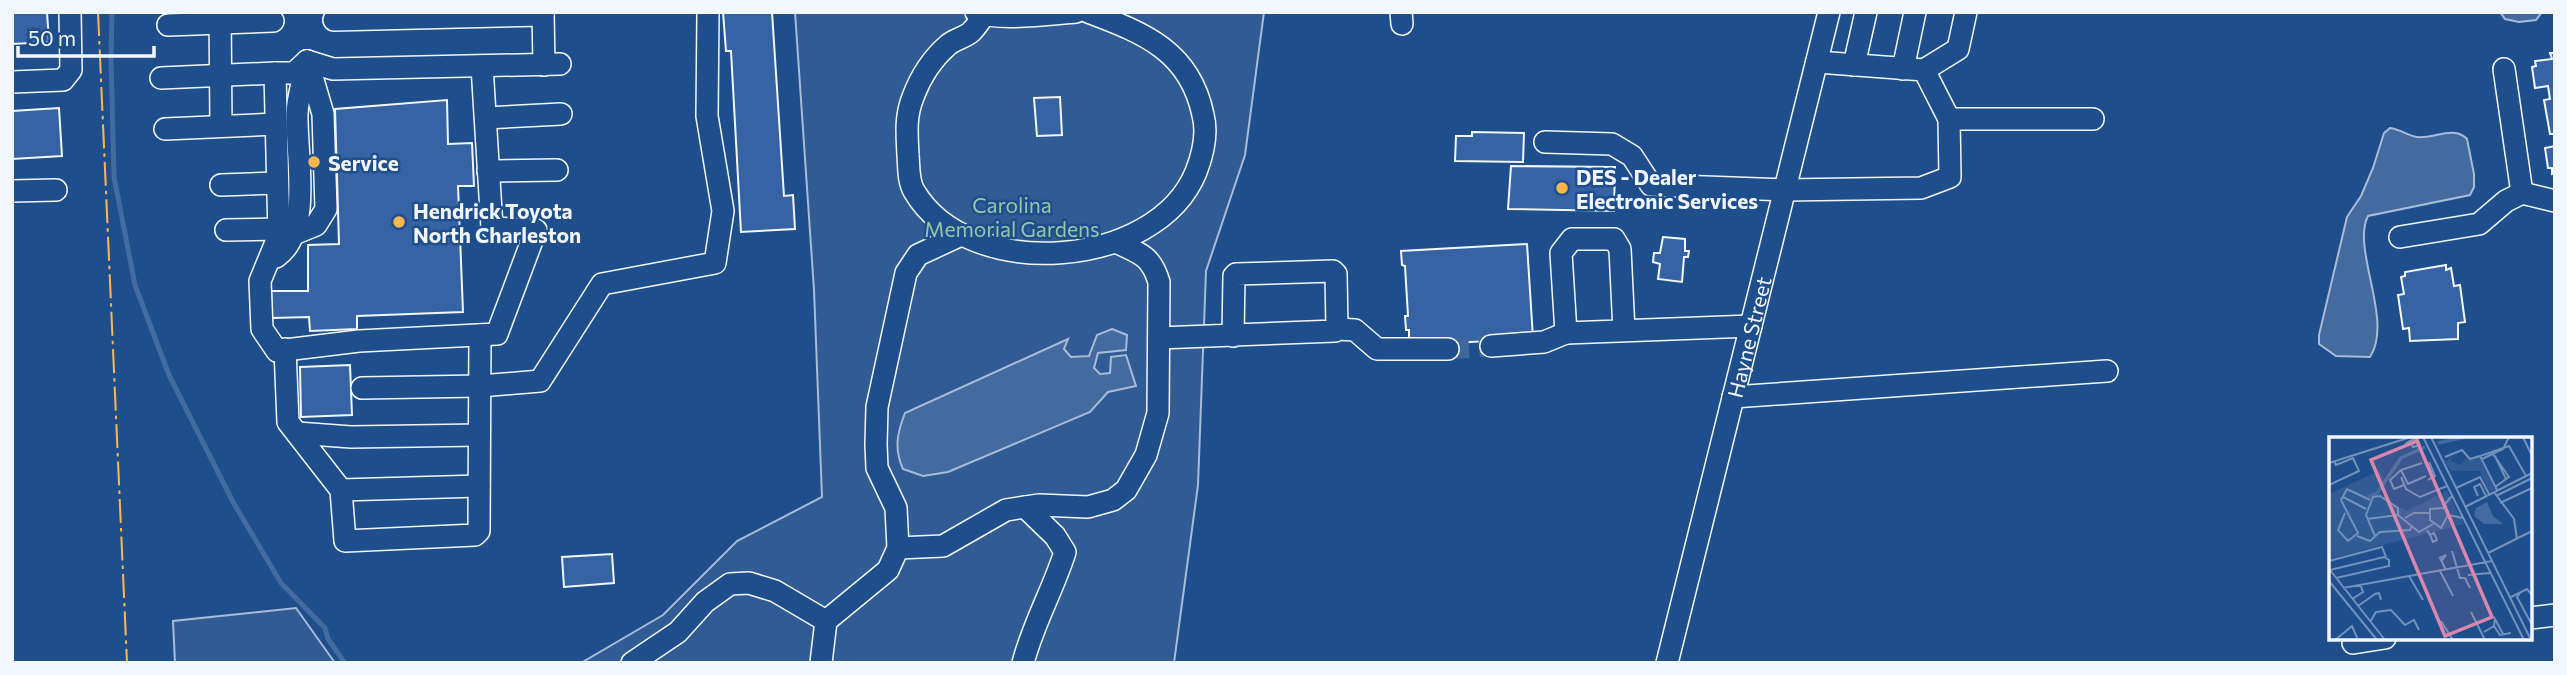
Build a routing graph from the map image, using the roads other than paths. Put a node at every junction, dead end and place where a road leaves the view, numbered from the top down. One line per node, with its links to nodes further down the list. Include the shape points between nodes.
1 (70, 12): 24 (street, via 71,71 63,80)
2 (708, 12): 58 (street, via 707,116 723,211 715,263 601,284 540,381)
3 (1076, 12): 10 (street)
4 (1088, 12): 46 (street, via 1135,31 1174,55 1200,97 1205,123 1203,154 1189,187 1170,211)
5 (1829, 12): 16 (street, Hayne Street)
6 (1866, 12): 17 (street)
7 (1915, 12): 19 (street)
8 (1966, 12): 19 (street, via 1958,49)
9 (543, 14): 12 (street); 18 (street, via 552,65)
10 (980, 14): 44 (street, via 970,33 935,58 906,118 913,190)
11 (220, 18): 13 (street); 14 (street); 22 (street)
12 (334, 20)
13 (274, 21)
14 (168, 24)
15 (307, 61): 18 (street, via 333,69); 21 (street, via 294,74); 43 (street, via 323,114 326,209 316,225)
16 (1817, 62): 17 (street); 38 (street, Hayne Street)
17 (1854, 65): 19 (street)
18 (482, 66): 26 (street)
19 (1913, 69): 27 (street)
20 (2504, 69): 40 (street)
21 (275, 73): 22 (street); 29 (street)
22 (221, 76): 23 (street); 30 (street)
23 (161, 78)
24 (12, 82)
25 (561, 114): 26 (street)
26 (486, 118): 34 (street)
27 (1949, 119): 28 (street); 38 (street, via 1950,177 1921,188)
28 (2094, 119)
29 (276, 124): 30 (street); 35 (street)
30 (221, 126): 31 (street)
31 (165, 129)
32 (1545, 142): 38 (street, via 1612,144 1632,156 1651,185)
33 (557, 170): 34 (street)
34 (488, 171): 51 (street, via 492,229 536,230 498,334)
35 (277, 183): 36 (street); 43 (street)
36 (221, 185)
37 (56, 190): 39 (street)
38 (1785, 190): 47 (street, Hayne Street)
39 (12, 191)
40 (2522, 193): 41 (street); 45 (street, via 2479,224)
41 (2555, 201)
42 (226, 230): 43 (street)
43 (294, 231): 55 (street, via 281,254 268,263 260,281 262,329 276,351)
44 (961, 235): 46 (street, via 1015,250 1053,252); 66 (street, via 918,256 906,273 877,407 877,468 896,508)
45 (2400, 237)
46 (1118, 243): 53 (street, via 1154,265 1159,282)
47 (1751, 326): 49 (street); 60 (street, Hayne Street)
48 (1337, 329): 52 (street); 52 (street, via 1333,271 1236,274); 56 (street, via 1354,330 1377,349)
49 (1623, 331): 50 (street); 50 (street, via 1620,248 1614,239 1572,239 1561,253)
50 (1566, 333): 54 (street, via 1544,342)
51 (480, 335): 55 (street); 58 (street)
52 (1233, 335): 53 (street)
53 (1159, 338): 65 (street, via 1158,413 1146,454 1126,490 1113,500 1088,507)
54 (1491, 346)
55 (285, 349): 61 (street, via 288,422)
56 (1448, 349)
57 (2107, 371): 60 (street)
58 (480, 386): 59 (street); 62 (street)
59 (362, 388)
60 (1733, 397): 75 (street, Hayne Street)
61 (297, 433): 62 (street); 64 (street)
62 (479, 435): 63 (street)
63 (479, 486): 64 (street); 64 (street, via 479,531 475,535 345,541)
64 (341, 490)
65 (1024, 508): 66 (street, via 1006,510 943,545); 74 (street, via 1055,536 1065,552)
66 (898, 548): 69 (street, via 888,570)
67 (2555, 615): 68 (street)
68 (2532, 618)
69 (826, 621): 72 (street, via 775,591 749,583 730,584 705,602 678,632); 73 (street)
70 (2372, 640): 71 (street)
71 (2353, 643)
72 (632, 663)
73 (821, 663)
74 (1023, 663)
75 (1667, 663)

